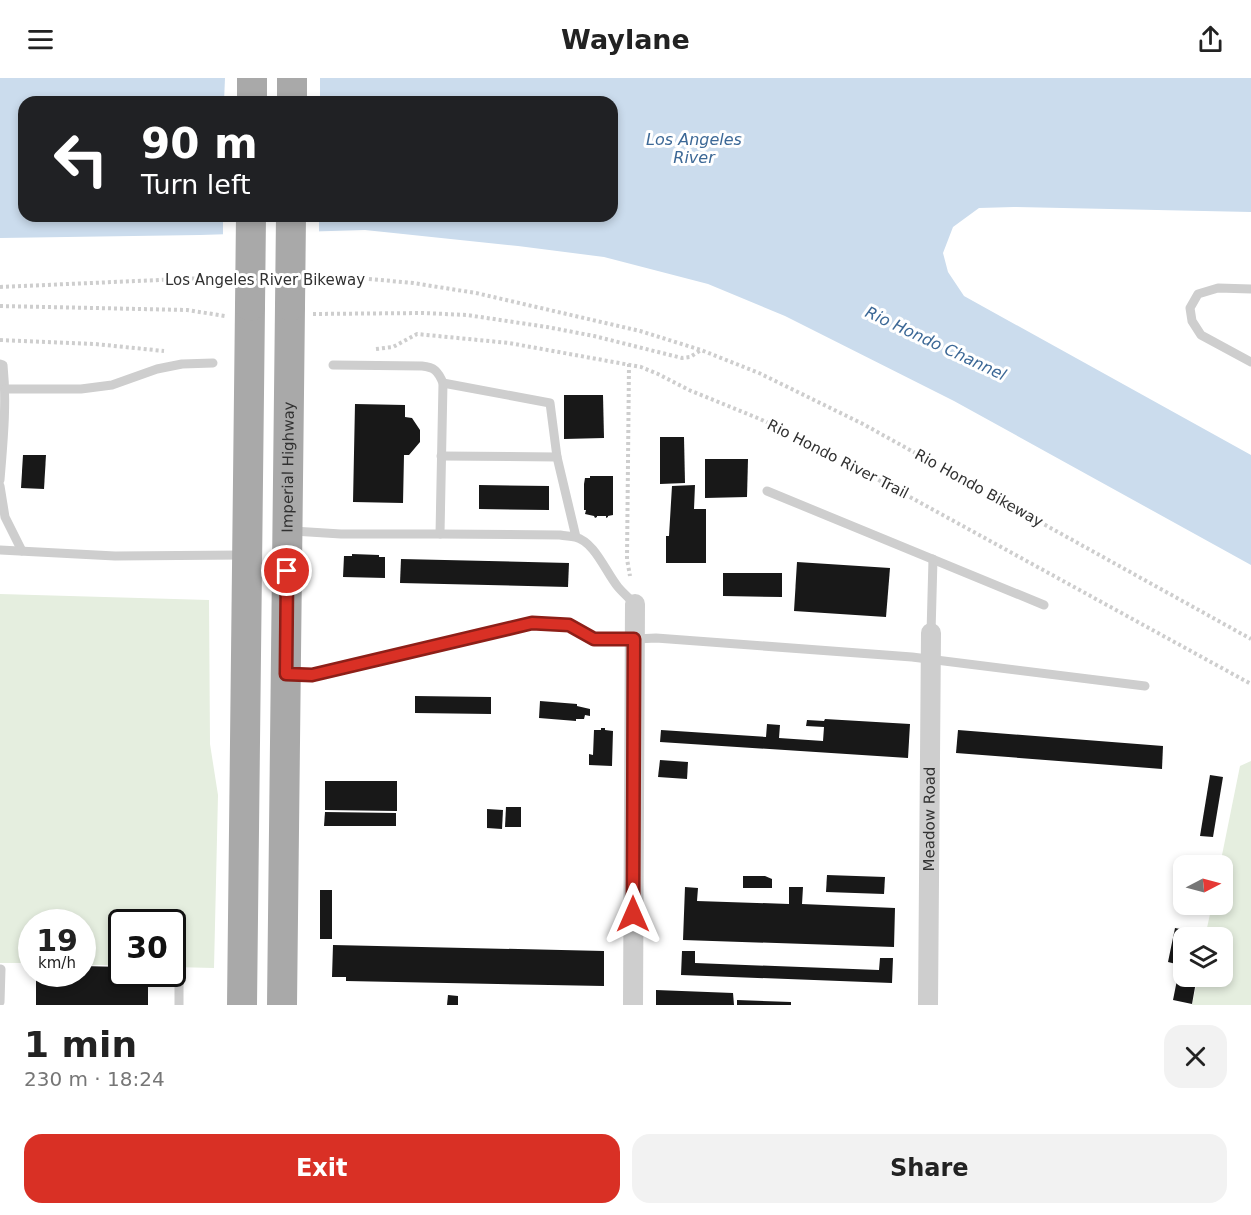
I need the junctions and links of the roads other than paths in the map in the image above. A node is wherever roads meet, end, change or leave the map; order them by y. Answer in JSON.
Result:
{"nodes":[{"id":1,"x":252,"y":78,"type":"edge"},
{"id":2,"x":292,"y":78,"type":"edge"},
{"id":3,"x":252,"y":96,"type":"edge"},
{"id":4,"x":292,"y":96,"type":"edge"},
{"id":5,"x":251,"y":222,"type":"edge"},
{"id":6,"x":291,"y":222,"type":"edge"},
{"id":7,"x":1251,"y":289,"type":"edge"},
{"id":8,"x":213,"y":363,"type":"dead end"},
{"id":9,"x":1251,"y":363,"type":"edge"},
{"id":10,"x":0,"y":364,"type":"edge"},
{"id":11,"x":333,"y":365,"type":"dead end"},
{"id":12,"x":443,"y":382,"type":"junction"},
{"id":13,"x":6,"y":389,"type":"junction"},
{"id":14,"x":441,"y":456,"type":"junction"},
{"id":15,"x":557,"y":457,"type":"junction"},
{"id":16,"x":0,"y":480,"type":"edge"},
{"id":17,"x":0,"y":486,"type":"edge"},
{"id":18,"x":767,"y":491,"type":"dead end"},
{"id":19,"x":287,"y":530,"type":"junction"},
{"id":20,"x":440,"y":534,"type":"junction"},
{"id":21,"x":576,"y":537,"type":"junction"},
{"id":22,"x":0,"y":550,"type":"edge"},
{"id":23,"x":22,"y":551,"type":"junction"},
{"id":24,"x":247,"y":555,"type":"junction"},
{"id":25,"x":933,"y":559,"type":"junction"},
{"id":26,"x":635,"y":604,"type":"joint"},
{"id":27,"x":1044,"y":605,"type":"dead end"},
{"id":28,"x":931,"y":633,"type":"joint"},
{"id":29,"x":634,"y":639,"type":"junction"},
{"id":30,"x":931,"y":659,"type":"junction"},
{"id":31,"x":286,"y":674,"type":"junction"},
{"id":32,"x":1145,"y":686,"type":"dead end"},
{"id":33,"x":243,"y":941,"type":"junction"},
{"id":34,"x":283,"y":941,"type":"junction"},
{"id":35,"x":1,"y":969,"type":"edge"},
{"id":36,"x":179,"y":987,"type":"edge"},
{"id":37,"x":0,"y":1002,"type":"edge"},
{"id":38,"x":179,"y":1005,"type":"edge"},
{"id":39,"x":242,"y":1005,"type":"edge"},
{"id":40,"x":282,"y":1005,"type":"edge"},
{"id":41,"x":633,"y":1005,"type":"edge"},
{"id":42,"x":928,"y":1005,"type":"edge"}],
"edges":[{"from":1,"to":3,"type":"main road"},
{"from":2,"to":4,"type":"main road"},
{"from":5,"to":24,"type":"main road","bridge":true},
{"from":6,"to":19,"type":"main road","name":"Imperial Highway","bridge":true},
{"from":7,"to":9,"type":"lane"},
{"from":8,"to":13,"type":"lane"},
{"from":10,"to":13,"type":"lane"},
{"from":11,"to":12,"type":"lane"},
{"from":12,"to":14,"type":"lane"},
{"from":12,"to":15,"type":"lane"},
{"from":13,"to":16,"type":"lane"},
{"from":14,"to":15,"type":"lane"},
{"from":14,"to":20,"type":"lane"},
{"from":15,"to":21,"type":"lane"},
{"from":17,"to":23,"type":"lane"},
{"from":18,"to":25,"type":"lane"},
{"from":19,"to":20,"type":"lane"},
{"from":19,"to":31,"type":"main road","name":"Imperial Highway"},
{"from":20,"to":21,"type":"lane"},
{"from":21,"to":26,"type":"lane"},
{"from":22,"to":23,"type":"lane"},
{"from":23,"to":24,"type":"lane"},
{"from":24,"to":33,"type":"main road"},
{"from":25,"to":27,"type":"lane"},
{"from":25,"to":28,"type":"lane"},
{"from":26,"to":29,"type":"street"},
{"from":28,"to":30,"type":"street","name":"Meadow Road"},
{"from":29,"to":30,"type":"lane"},
{"from":29,"to":31,"type":"lane"},
{"from":29,"to":41,"type":"street"},
{"from":30,"to":32,"type":"lane"},
{"from":30,"to":42,"type":"street","name":"Meadow Road"},
{"from":31,"to":34,"type":"main road","name":"Imperial Highway"},
{"from":33,"to":34,"type":"main road"},
{"from":33,"to":39,"type":"main road"},
{"from":34,"to":40,"type":"main road","name":"Imperial Highway"},
{"from":35,"to":37,"type":"lane"},
{"from":36,"to":38,"type":"lane"}]}
